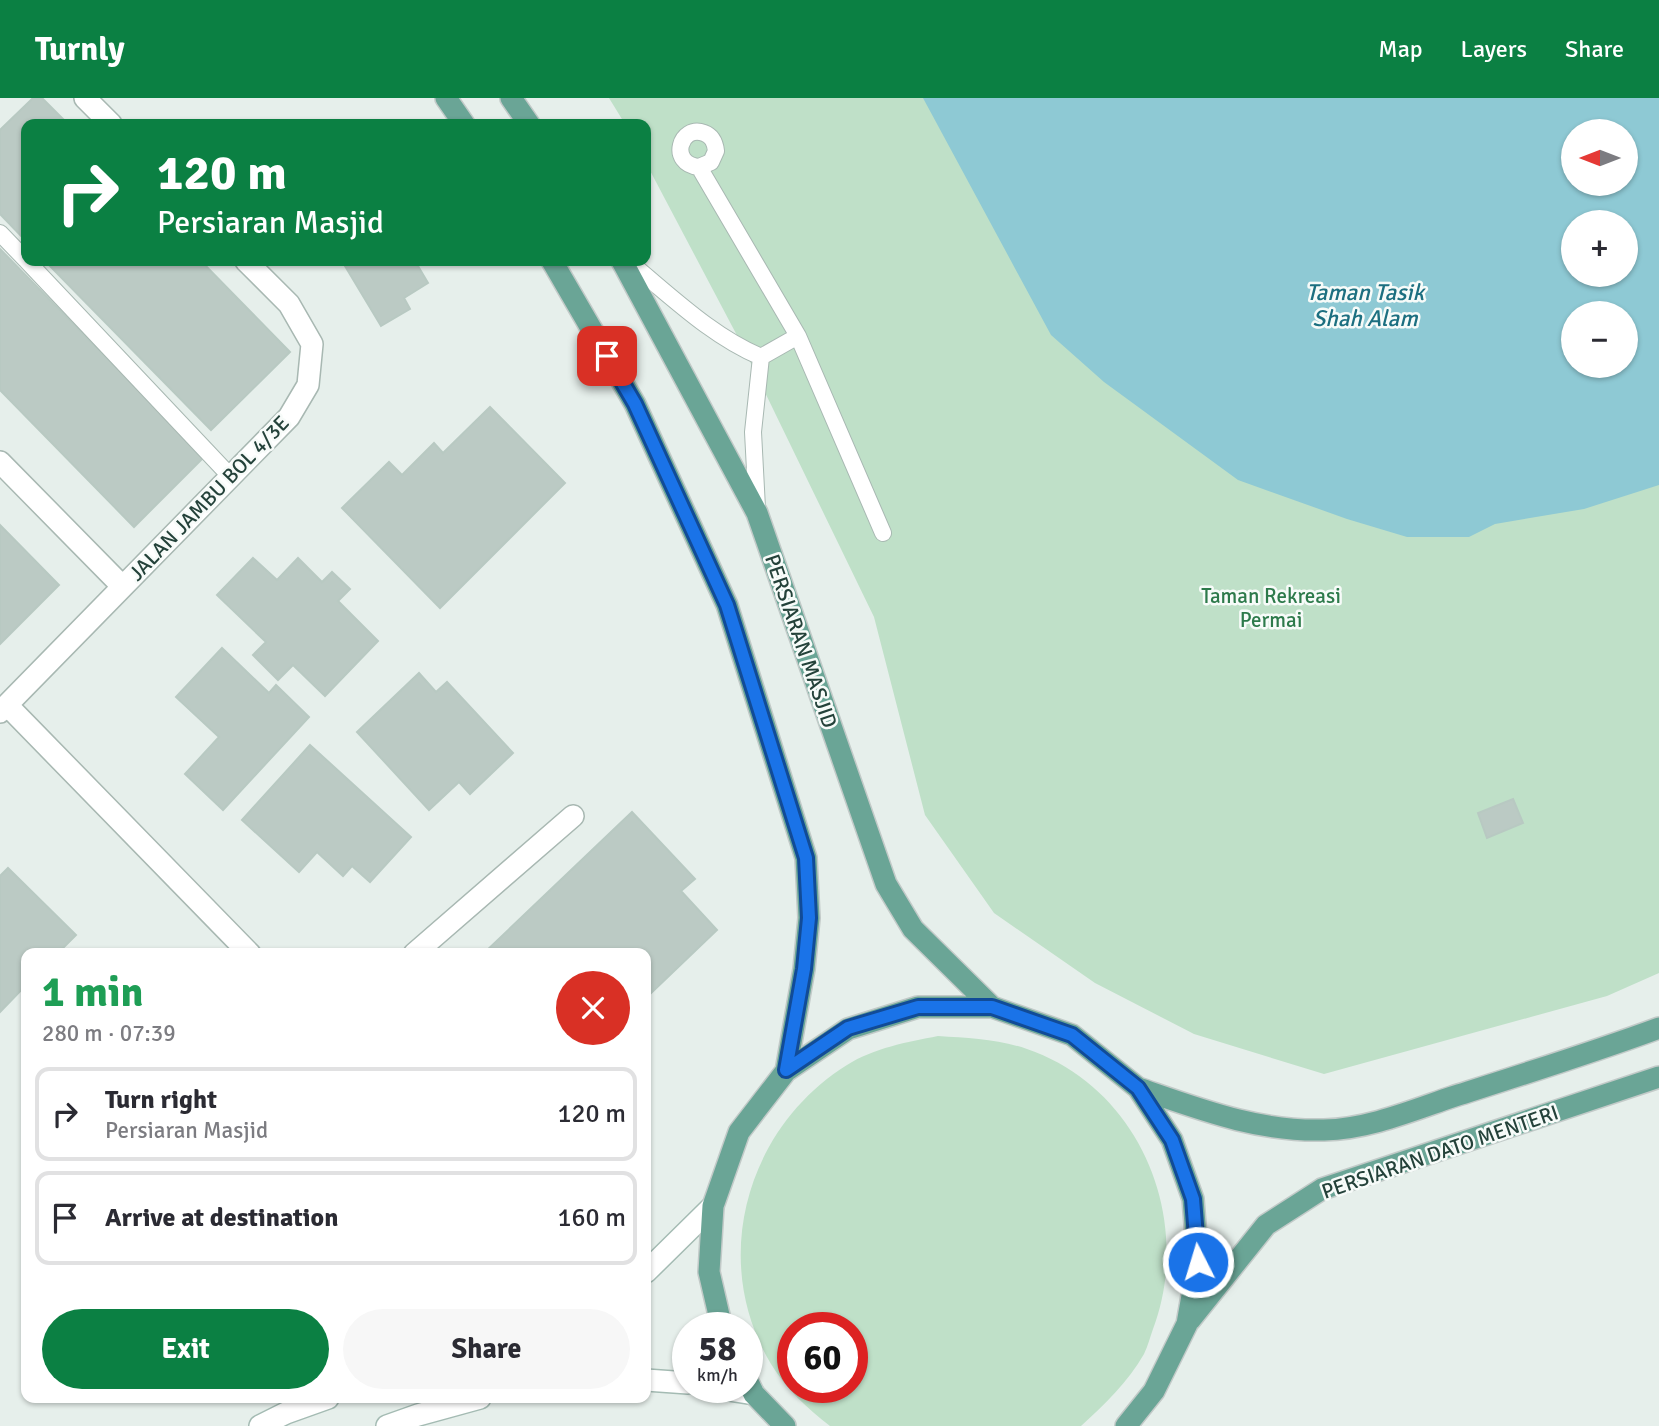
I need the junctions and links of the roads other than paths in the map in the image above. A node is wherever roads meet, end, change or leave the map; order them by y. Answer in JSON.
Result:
{"nodes":[{"id":1,"x":85,"y":98,"type":"edge"},
{"id":2,"x":446,"y":98,"type":"edge"},
{"id":3,"x":511,"y":98,"type":"edge"},
{"id":4,"x":106,"y":119,"type":"edge"},
{"id":5,"x":461,"y":119,"type":"edge"},
{"id":6,"x":526,"y":119,"type":"edge"},
{"id":7,"x":699,"y":167,"type":"dead end"},
{"id":8,"x":0,"y":233,"type":"edge"},
{"id":9,"x":21,"y":256,"type":"edge"},
{"id":10,"x":31,"y":266,"type":"edge"},
{"id":11,"x":251,"y":266,"type":"edge"},
{"id":12,"x":555,"y":266,"type":"edge"},
{"id":13,"x":625,"y":266,"type":"edge"},
{"id":14,"x":634,"y":266,"type":"edge"},
{"id":15,"x":798,"y":336,"type":"junction"},
{"id":16,"x":761,"y":357,"type":"junction"},
{"id":17,"x":0,"y":462,"type":"edge"},
{"id":18,"x":231,"y":477,"type":"junction"},
{"id":19,"x":757,"y":513,"type":"junction"},
{"id":20,"x":883,"y":533,"type":"dead end"},
{"id":21,"x":122,"y":586,"type":"junction"},
{"id":22,"x":2,"y":705,"type":"edge"},
{"id":23,"x":573,"y":816,"type":"dead end"},
{"id":24,"x":244,"y":948,"type":"edge"},
{"id":25,"x":421,"y":948,"type":"edge"},
{"id":26,"x":992,"y":1007,"type":"junction"},
{"id":27,"x":1659,"y":1028,"type":"edge"},
{"id":28,"x":786,"y":1070,"type":"junction"},
{"id":29,"x":1659,"y":1077,"type":"edge"},
{"id":30,"x":1138,"y":1088,"type":"junction"},
{"id":31,"x":713,"y":1206,"type":"junction"},
{"id":32,"x":651,"y":1267,"type":"edge"},
{"id":33,"x":718,"y":1312,"type":"edge"},
{"id":34,"x":1187,"y":1324,"type":"junction"},
{"id":35,"x":651,"y":1380,"type":"edge"},
{"id":36,"x":672,"y":1382,"type":"edge"},
{"id":37,"x":763,"y":1401,"type":"edge"},
{"id":38,"x":314,"y":1403,"type":"edge"},
{"id":39,"x":465,"y":1403,"type":"edge"},
{"id":40,"x":415,"y":1420,"type":"edge"},
{"id":41,"x":260,"y":1426,"type":"edge"},
{"id":42,"x":387,"y":1426,"type":"edge"},
{"id":43,"x":785,"y":1426,"type":"edge"},
{"id":44,"x":1126,"y":1426,"type":"edge"}],
"edges":[{"from":1,"to":4,"type":"street"},
{"from":2,"to":5,"type":"main road"},
{"from":3,"to":6,"type":"main road"},
{"from":7,"to":15,"type":"lane"},
{"from":8,"to":9,"type":"lane"},
{"from":10,"to":18,"type":"lane"},
{"from":11,"to":18,"type":"street","name":"JALAN JAMBU BOL 4/3E"},
{"from":12,"to":28,"type":"main road"},
{"from":13,"to":19,"type":"main road","name":"PERSIARAN MASJID"},
{"from":14,"to":16,"type":"lane"},
{"from":15,"to":16,"type":"lane"},
{"from":15,"to":20,"type":"lane"},
{"from":16,"to":19,"type":"lane"},
{"from":17,"to":21,"type":"street"},
{"from":18,"to":21,"type":"street","name":"JALAN JAMBU BOL 4/3E"},
{"from":19,"to":26,"type":"main road","name":"PERSIARAN MASJID"},
{"from":21,"to":22,"type":"street","name":"JALAN JAMBU BOL 4/3E"},
{"from":22,"to":24,"type":"street"},
{"from":23,"to":25,"type":"street"},
{"from":26,"to":28,"type":"main road"},
{"from":26,"to":30,"type":"main road"},
{"from":27,"to":30,"type":"main road"},
{"from":28,"to":31,"type":"main road"},
{"from":29,"to":34,"type":"main road","name":"PERSIARAN DATO MENTERI"},
{"from":30,"to":34,"type":"main road"},
{"from":31,"to":32,"type":"street"},
{"from":31,"to":33,"type":"main road"},
{"from":34,"to":44,"type":"main road"},
{"from":35,"to":36,"type":"street"},
{"from":37,"to":43,"type":"main road"},
{"from":38,"to":41,"type":"street"},
{"from":39,"to":40,"type":"street"},
{"from":40,"to":42,"type":"street"}]}
